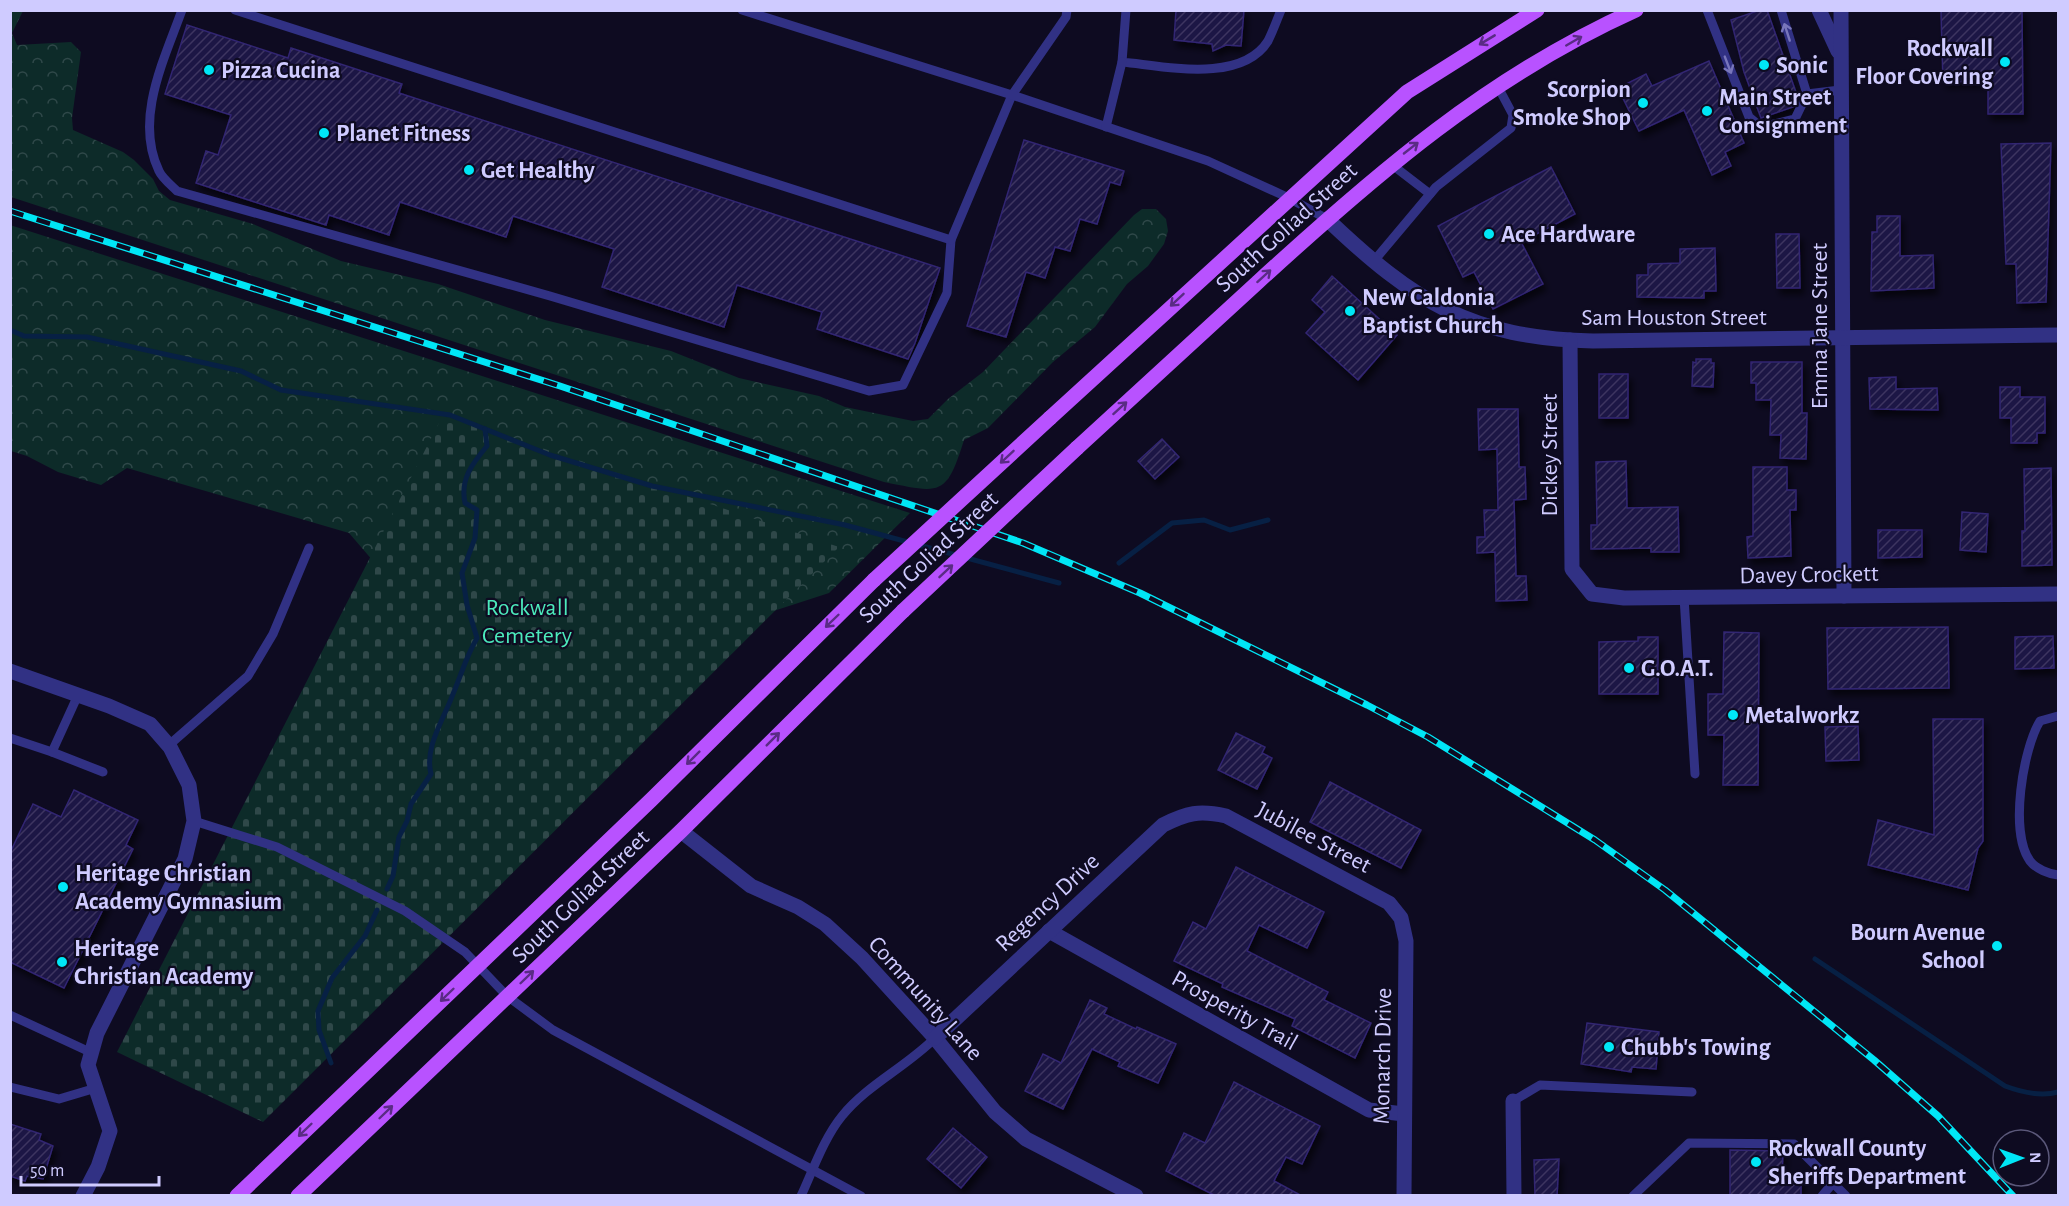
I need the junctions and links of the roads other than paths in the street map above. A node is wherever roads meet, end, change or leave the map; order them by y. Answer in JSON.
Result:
{"nodes":[{"id":1,"x":182,"y":10,"type":"edge"},
{"id":2,"x":236,"y":10,"type":"edge"},
{"id":3,"x":742,"y":10,"type":"edge"},
{"id":4,"x":1067,"y":10,"type":"edge"},
{"id":5,"x":1126,"y":10,"type":"edge"},
{"id":6,"x":1281,"y":10,"type":"edge"},
{"id":7,"x":1537,"y":10,"type":"edge"},
{"id":8,"x":1636,"y":10,"type":"edge"},
{"id":9,"x":1707,"y":10,"type":"edge"},
{"id":10,"x":1780,"y":10,"type":"edge"},
{"id":11,"x":1819,"y":10,"type":"edge"},
{"id":12,"x":1841,"y":10,"type":"edge"},
{"id":13,"x":1840,"y":55,"type":"junction"},
{"id":14,"x":1122,"y":62,"type":"junction"},
{"id":15,"x":1497,"y":85,"type":"junction"},
{"id":16,"x":1840,"y":90,"type":"junction"},
{"id":17,"x":1807,"y":94,"type":"junction"},
{"id":18,"x":1012,"y":95,"type":"junction"},
{"id":19,"x":1106,"y":127,"type":"junction"},
{"id":20,"x":1391,"y":164,"type":"junction"},
{"id":21,"x":1430,"y":195,"type":"junction"},
{"id":22,"x":1289,"y":198,"type":"junction"},
{"id":23,"x":1327,"y":219,"type":"junction"},
{"id":24,"x":951,"y":240,"type":"junction"},
{"id":25,"x":1373,"y":262,"type":"junction"},
{"id":26,"x":2058,"y":334,"type":"edge"},
{"id":27,"x":1841,"y":338,"type":"junction"},
{"id":28,"x":1570,"y":340,"type":"junction"},
{"id":29,"x":309,"y":548,"type":"dead end"},
{"id":30,"x":1572,"y":569,"type":"joint"},
{"id":31,"x":2058,"y":594,"type":"edge"},
{"id":32,"x":1844,"y":596,"type":"junction"},
{"id":33,"x":1684,"y":597,"type":"junction"},
{"id":34,"x":10,"y":671,"type":"edge"},
{"id":35,"x":78,"y":695,"type":"junction"},
{"id":36,"x":2058,"y":716,"type":"edge"},
{"id":37,"x":10,"y":738,"type":"edge"},
{"id":38,"x":169,"y":745,"type":"junction"},
{"id":39,"x":52,"y":752,"type":"junction"},
{"id":40,"x":103,"y":772,"type":"dead end"},
{"id":41,"x":1695,"y":774,"type":"dead end"},
{"id":42,"x":1197,"y":813,"type":"joint"},
{"id":43,"x":194,"y":821,"type":"junction"},
{"id":44,"x":681,"y":831,"type":"junction"},
{"id":45,"x":2058,"y":875,"type":"edge"},
{"id":46,"x":1401,"y":918,"type":"joint"},
{"id":47,"x":1049,"y":931,"type":"junction"},
{"id":48,"x":478,"y":965,"type":"junction"},
{"id":49,"x":507,"y":996,"type":"junction"},
{"id":50,"x":10,"y":1015,"type":"edge"},
{"id":51,"x":935,"y":1038,"type":"junction"},
{"id":52,"x":92,"y":1053,"type":"junction"},
{"id":53,"x":10,"y":1087,"type":"edge"},
{"id":54,"x":96,"y":1088,"type":"junction"},
{"id":55,"x":1692,"y":1092,"type":"dead end"},
{"id":56,"x":1513,"y":1101,"type":"joint"},
{"id":57,"x":1404,"y":1114,"type":"junction"},
{"id":58,"x":813,"y":1171,"type":"junction"},
{"id":59,"x":1833,"y":1183,"type":"junction"},
{"id":60,"x":860,"y":1195,"type":"edge"},
{"id":61,"x":83,"y":1196,"type":"edge"},
{"id":62,"x":237,"y":1196,"type":"edge"},
{"id":63,"x":298,"y":1196,"type":"edge"},
{"id":64,"x":801,"y":1196,"type":"edge"},
{"id":65,"x":1136,"y":1196,"type":"edge"},
{"id":66,"x":1404,"y":1196,"type":"edge"},
{"id":67,"x":1515,"y":1196,"type":"edge"},
{"id":68,"x":1633,"y":1196,"type":"edge"},
{"id":69,"x":1822,"y":1196,"type":"edge"},
{"id":70,"x":1846,"y":1196,"type":"edge"}],
"edges":[{"from":1,"to":24,"type":"lane"},
{"from":2,"to":24,"type":"lane"},
{"from":3,"to":18,"type":"lane"},
{"from":4,"to":18,"type":"lane"},
{"from":5,"to":14,"type":"lane"},
{"from":6,"to":14,"type":"lane"},
{"from":7,"to":22,"type":"main road","name":"South Goliad Street","one_way":true},
{"from":15,"to":8,"type":"main road","name":"South Goliad Street","one_way":true},
{"from":9,"to":17,"type":"lane","one_way":true},
{"from":17,"to":10,"type":"lane","one_way":true},
{"from":11,"to":13,"type":"street","name":"Emma Jane Street"},
{"from":12,"to":13,"type":"street","name":"Emma Jane Street"},
{"from":13,"to":16,"type":"street","name":"Emma Jane Street"},
{"from":14,"to":19,"type":"lane"},
{"from":20,"to":15,"type":"main road","name":"South Goliad Street","one_way":true},
{"from":15,"to":21,"type":"lane"},
{"from":16,"to":17,"type":"lane"},
{"from":16,"to":27,"type":"street","name":"Emma Jane Street"},
{"from":18,"to":19,"type":"lane"},
{"from":18,"to":24,"type":"lane"},
{"from":19,"to":22,"type":"lane"},
{"from":20,"to":21,"type":"lane"},
{"from":20,"to":23,"type":"main road","name":"South Goliad Street"},
{"from":21,"to":25,"type":"lane"},
{"from":22,"to":23,"type":"lane"},
{"from":22,"to":48,"type":"main road","name":"South Goliad Street","one_way":true,"bridge":true},
{"from":23,"to":25,"type":"street","name":"Sam Houston Street"},
{"from":44,"to":23,"type":"main road","name":"South Goliad Street","one_way":true,"bridge":true},
{"from":25,"to":28,"type":"street","name":"Sam Houston Street"},
{"from":26,"to":27,"type":"street","name":"Sam Houston Street"},
{"from":27,"to":28,"type":"street","name":"Sam Houston Street"},
{"from":27,"to":32,"type":"street","name":"Emma Jane Street"},
{"from":28,"to":30,"type":"street","name":"Dickey Street"},
{"from":29,"to":38,"type":"lane"},
{"from":30,"to":33,"type":"street","name":"Davey Crockett"},
{"from":31,"to":32,"type":"street","name":"Davey Crockett"},
{"from":32,"to":33,"type":"street","name":"Davey Crockett"},
{"from":33,"to":41,"type":"lane"},
{"from":34,"to":35,"type":"street"},
{"from":35,"to":38,"type":"street"},
{"from":35,"to":39,"type":"lane"},
{"from":36,"to":45,"type":"lane"},
{"from":37,"to":39,"type":"lane"},
{"from":38,"to":43,"type":"street"},
{"from":39,"to":40,"type":"lane"},
{"from":42,"to":46,"type":"street","name":"Jubilee Street"},
{"from":42,"to":47,"type":"street","name":"Regency Drive"},
{"from":43,"to":48,"type":"lane"},
{"from":43,"to":52,"type":"street"},
{"from":49,"to":44,"type":"main road","name":"South Goliad Street","one_way":true},
{"from":44,"to":51,"type":"street","name":"Community Lane"},
{"from":46,"to":57,"type":"street","name":"Monarch Drive"},
{"from":47,"to":51,"type":"street","name":"Regency Drive"},
{"from":47,"to":57,"type":"street","name":"Prosperity Trail"},
{"from":48,"to":49,"type":"lane"},
{"from":48,"to":62,"type":"main road","name":"South Goliad Street","one_way":true},
{"from":49,"to":58,"type":"lane"},
{"from":63,"to":49,"type":"main road","name":"South Goliad Street","one_way":true},
{"from":50,"to":52,"type":"lane"},
{"from":51,"to":58,"type":"lane"},
{"from":51,"to":65,"type":"street","name":"Community Lane"},
{"from":52,"to":54,"type":"street"},
{"from":53,"to":54,"type":"lane"},
{"from":54,"to":61,"type":"street"},
{"from":55,"to":56,"type":"lane"},
{"from":56,"to":67,"type":"street"},
{"from":57,"to":66,"type":"street","name":"Monarch Drive"},
{"from":58,"to":60,"type":"lane"},
{"from":58,"to":64,"type":"lane"},
{"from":59,"to":68,"type":"lane"},
{"from":59,"to":69,"type":"lane"},
{"from":59,"to":70,"type":"lane"}]}
